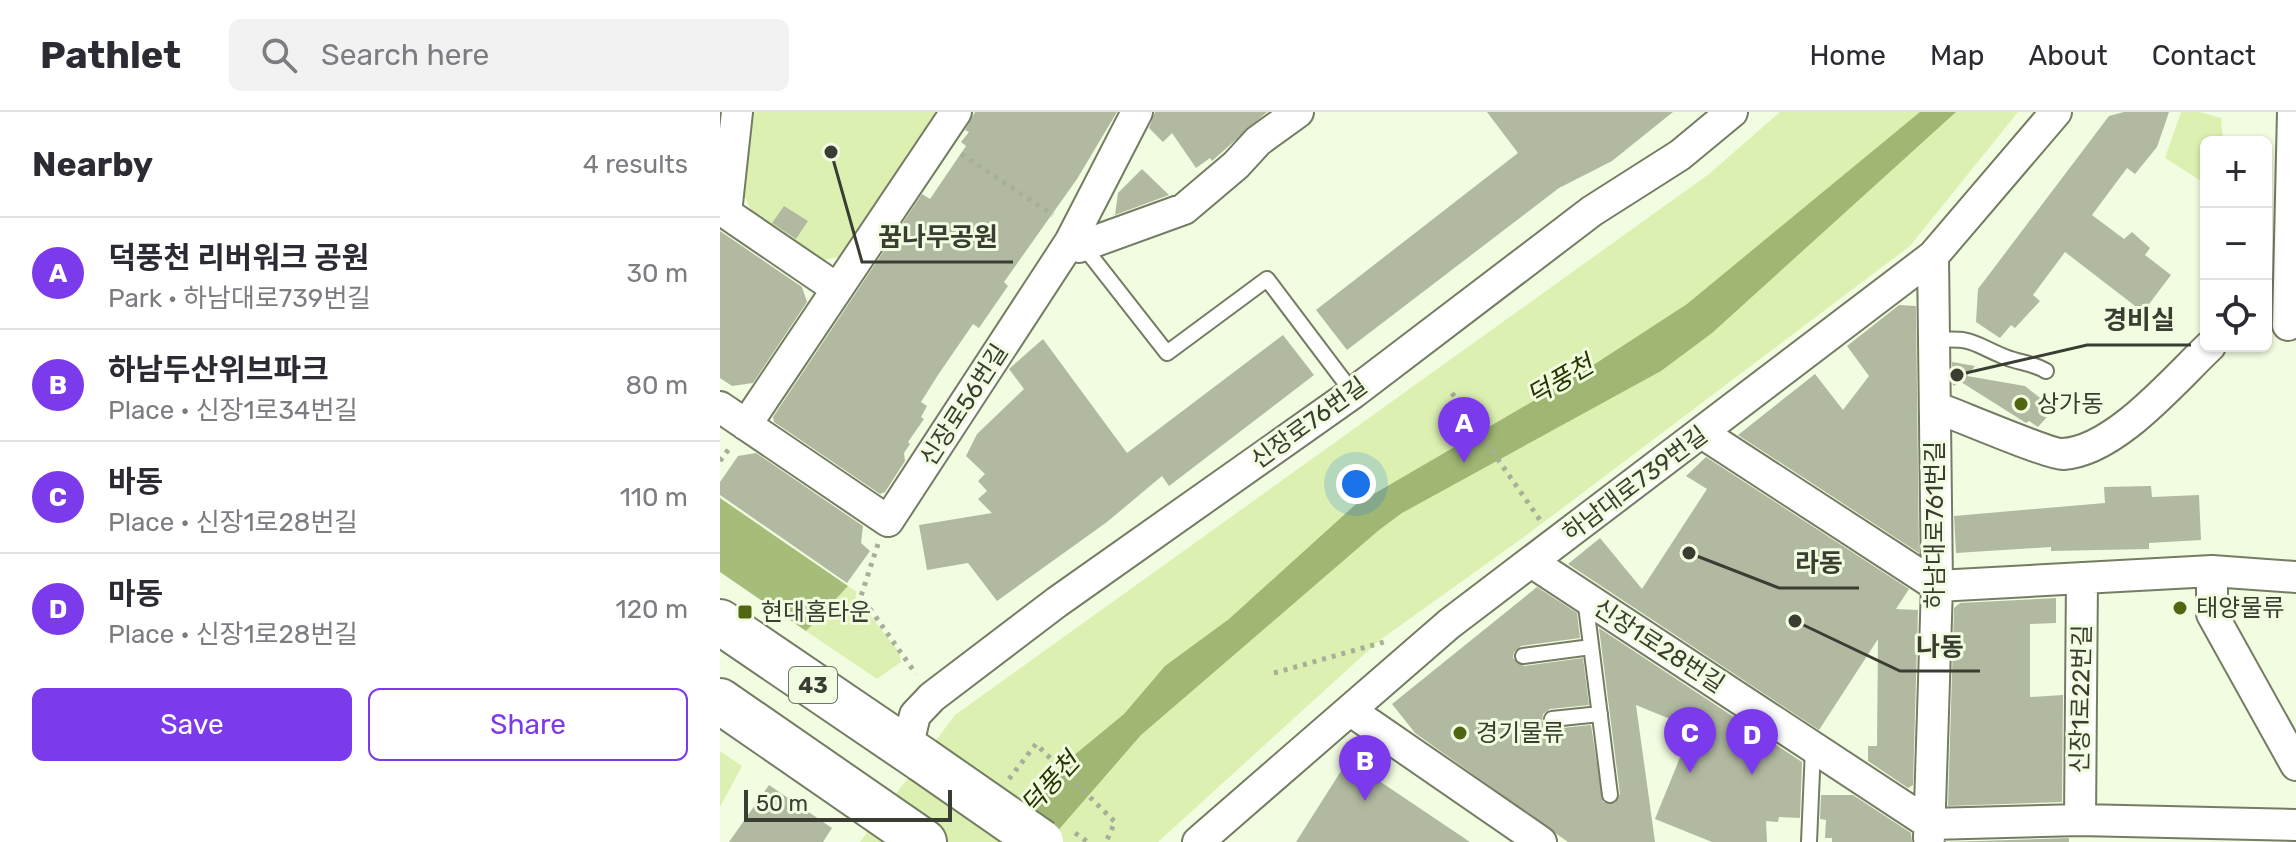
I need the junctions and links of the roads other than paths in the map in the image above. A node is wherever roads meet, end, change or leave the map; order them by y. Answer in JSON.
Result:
{"nodes":[{"id":1,"x":737,"y":112,"type":"edge"},
{"id":2,"x":956,"y":112,"type":"edge"},
{"id":3,"x":1137,"y":112,"type":"edge"},
{"id":4,"x":1298,"y":112,"type":"edge"},
{"id":5,"x":1732,"y":112,"type":"edge"},
{"id":6,"x":2056,"y":112,"type":"edge"},
{"id":7,"x":2293,"y":112,"type":"edge"},
{"id":8,"x":1075,"y":244,"type":"junction"},
{"id":9,"x":1933,"y":256,"type":"junction"},
{"id":10,"x":836,"y":288,"type":"junction"},
{"id":11,"x":2283,"y":326,"type":"edge"},
{"id":12,"x":1934,"y":340,"type":"junction"},
{"id":13,"x":2204,"y":352,"type":"edge"},
{"id":14,"x":2046,"y":371,"type":"dead end"},
{"id":15,"x":1353,"y":393,"type":"junction"},
{"id":16,"x":720,"y":407,"type":"edge"},
{"id":17,"x":1935,"y":407,"type":"junction"},
{"id":18,"x":746,"y":425,"type":"junction"},
{"id":19,"x":1702,"y":433,"type":"junction"},
{"id":20,"x":1533,"y":563,"type":"junction"},
{"id":21,"x":2212,"y":571,"type":"junction"},
{"id":22,"x":2296,"y":577,"type":"edge"},
{"id":23,"x":2082,"y":578,"type":"junction"},
{"id":24,"x":1937,"y":586,"type":"junction"},
{"id":25,"x":1585,"y":597,"type":"junction"},
{"id":26,"x":720,"y":622,"type":"edge"},
{"id":27,"x":1591,"y":647,"type":"junction"},
{"id":28,"x":1523,"y":656,"type":"dead end"},
{"id":29,"x":720,"y":701,"type":"edge"},
{"id":30,"x":1351,"y":711,"type":"junction"},
{"id":31,"x":1600,"y":714,"type":"junction"},
{"id":32,"x":1552,"y":719,"type":"dead end"},
{"id":33,"x":1813,"y":748,"type":"junction"},
{"id":34,"x":915,"y":754,"type":"junction"},
{"id":35,"x":2296,"y":765,"type":"edge"},
{"id":36,"x":1610,"y":795,"type":"dead end"},
{"id":37,"x":2080,"y":820,"type":"junction"},
{"id":38,"x":2296,"y":825,"type":"edge"},
{"id":39,"x":1929,"y":833,"type":"edge"},
{"id":40,"x":924,"y":842,"type":"edge"},
{"id":41,"x":1041,"y":842,"type":"edge"},
{"id":42,"x":1198,"y":842,"type":"edge"},
{"id":43,"x":1541,"y":842,"type":"edge"},
{"id":44,"x":1809,"y":842,"type":"edge"}],
"edges":[{"from":1,"to":10,"type":"street"},
{"from":2,"to":10,"type":"street"},
{"from":3,"to":8,"type":"street","name":"신장로56번길"},
{"from":4,"to":8,"type":"street"},
{"from":5,"to":15,"type":"street","name":"신장로76번길"},
{"from":6,"to":9,"type":"street","name":"하남대로739번길"},
{"from":7,"to":11,"type":"street"},
{"from":8,"to":15,"type":"lane"},
{"from":8,"to":18,"type":"street","name":"신장로56번길"},
{"from":9,"to":12,"type":"street","name":"하남대로761번길"},
{"from":9,"to":19,"type":"street","name":"하남대로739번길"},
{"from":10,"to":18,"type":"street"},
{"from":12,"to":14,"type":"lane"},
{"from":12,"to":17,"type":"street","name":"하남대로761번길"},
{"from":13,"to":17,"type":"street"},
{"from":15,"to":34,"type":"street","name":"신장로76번길"},
{"from":16,"to":18,"type":"street"},
{"from":17,"to":24,"type":"street","name":"하남대로761번길"},
{"from":19,"to":20,"type":"street","name":"하남대로739번길"},
{"from":19,"to":24,"type":"street"},
{"from":20,"to":25,"type":"street","name":"신장1로28번길"},
{"from":20,"to":30,"type":"street","name":"하남대로739번길"},
{"from":21,"to":22,"type":"street"},
{"from":21,"to":23,"type":"street"},
{"from":21,"to":35,"type":"street"},
{"from":23,"to":24,"type":"street"},
{"from":23,"to":37,"type":"street","name":"신장1로22번길"},
{"from":24,"to":39,"type":"street","name":"하남대로761번길"},
{"from":25,"to":27,"type":"lane","name":"신장1로28번길"},
{"from":25,"to":33,"type":"street","name":"신장1로28번길"},
{"from":26,"to":34,"type":"main road","number":"43"},
{"from":27,"to":28,"type":"lane","name":"신장1로28번길"},
{"from":27,"to":31,"type":"lane","name":"신장1로28번길"},
{"from":29,"to":40,"type":"main road"},
{"from":30,"to":42,"type":"street","name":"하남대로739번길"},
{"from":30,"to":43,"type":"street"},
{"from":31,"to":32,"type":"lane"},
{"from":31,"to":36,"type":"lane","name":"신장1로28번길"},
{"from":33,"to":39,"type":"street","name":"신장1로28번길"},
{"from":33,"to":44,"type":"lane"},
{"from":34,"to":41,"type":"main road","number":"43","bridge":true},
{"from":37,"to":38,"type":"street"},
{"from":37,"to":39,"type":"street"}]}
